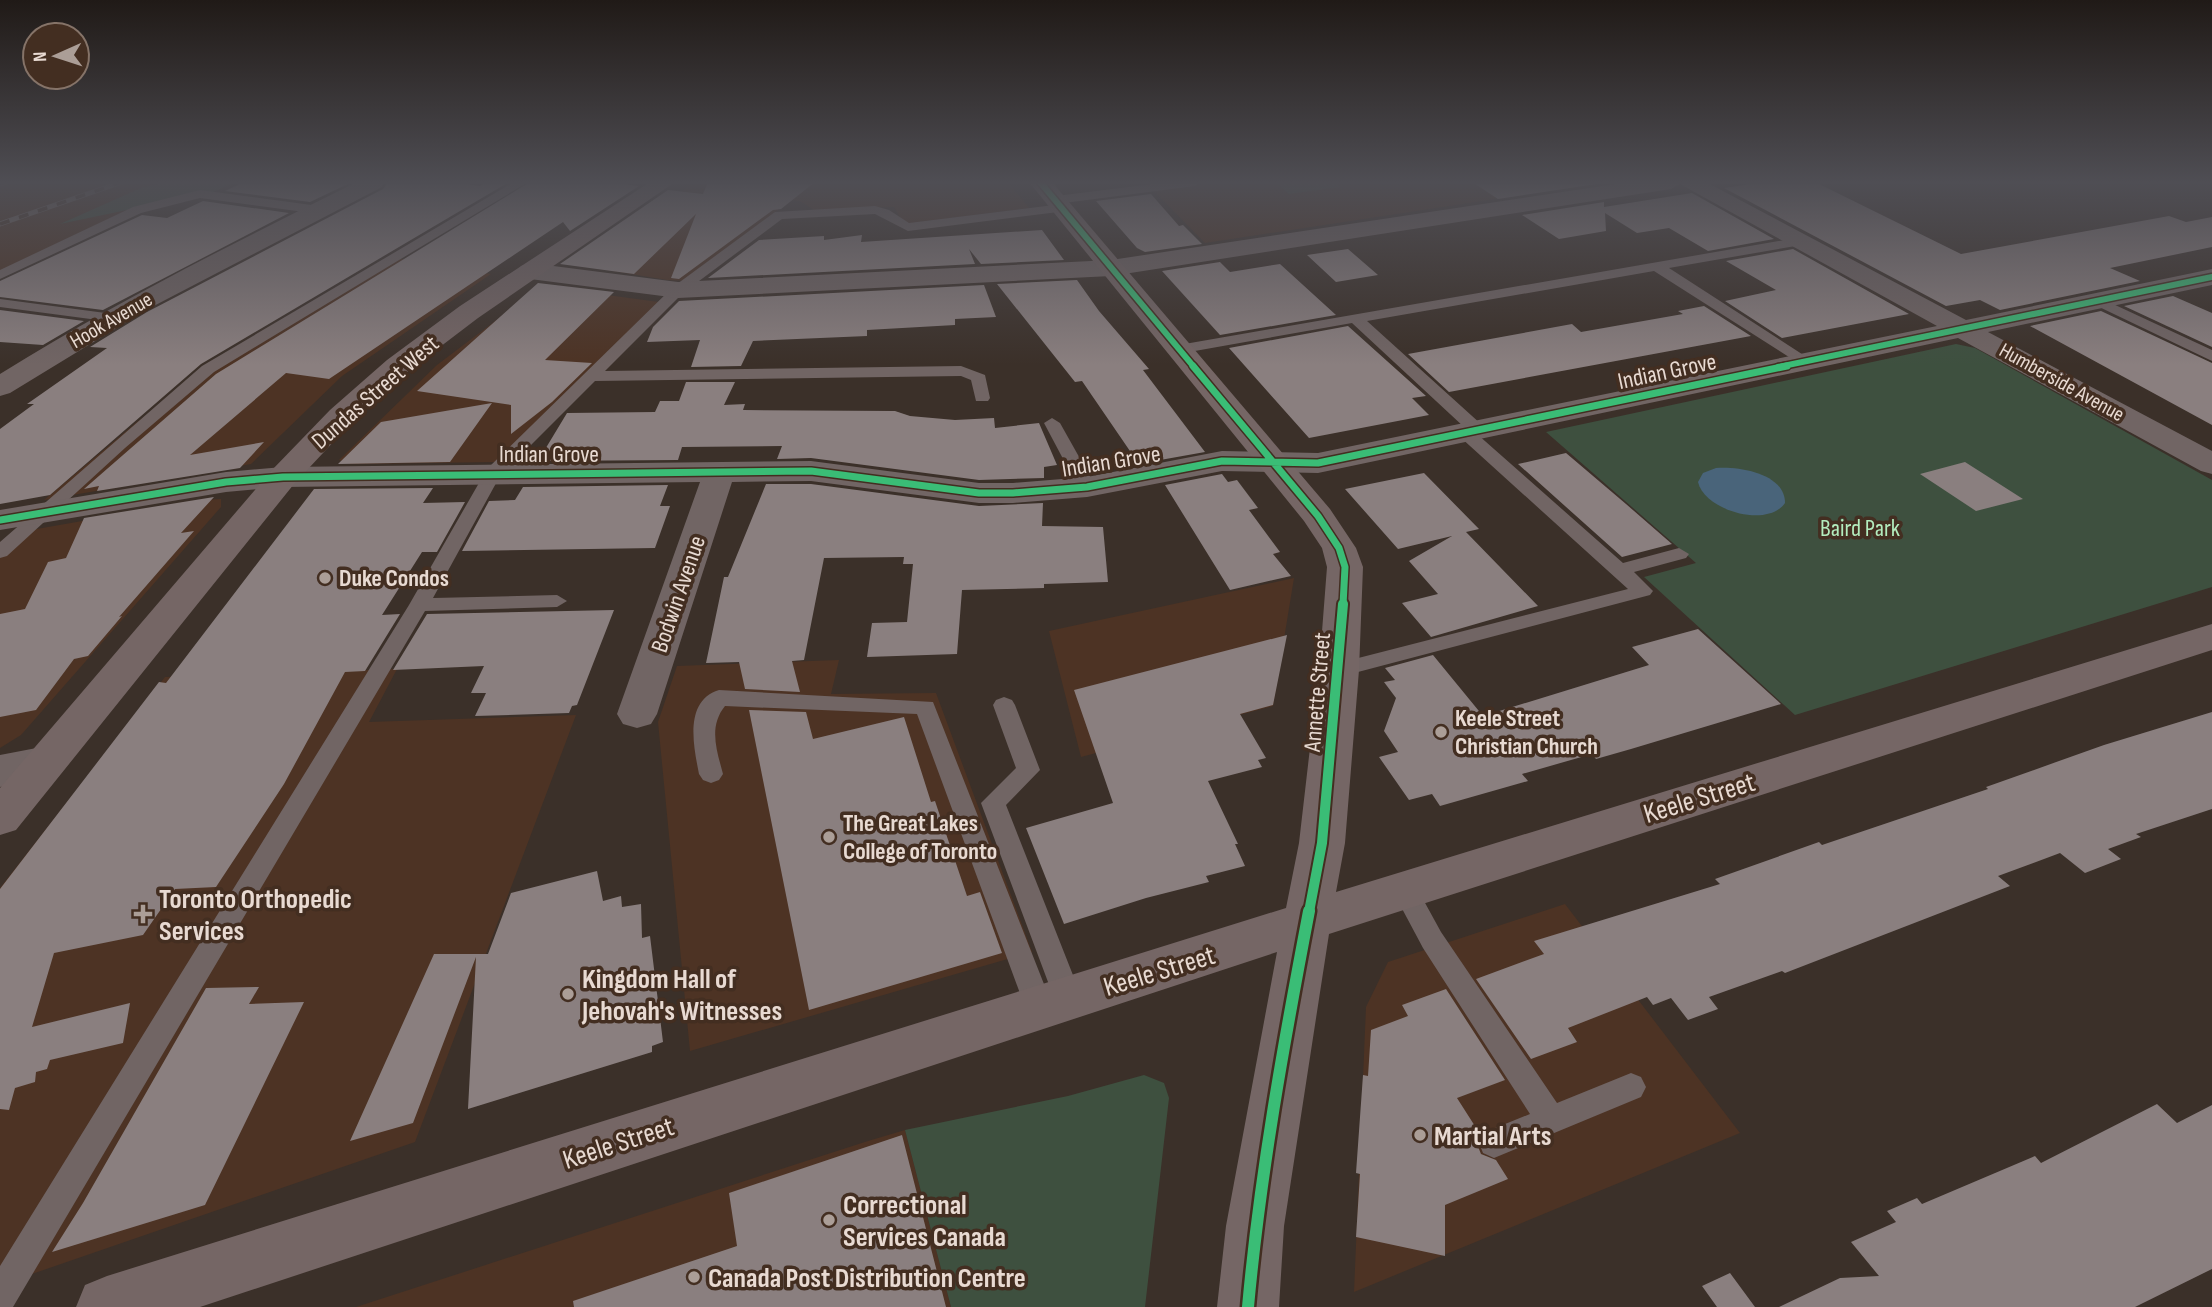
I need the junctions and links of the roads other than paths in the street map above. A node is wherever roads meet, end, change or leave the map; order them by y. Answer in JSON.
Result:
{"nodes":[{"id":1,"x":67,"y":243,"type":"edge"},
{"id":2,"x":257,"y":243,"type":"edge"},
{"id":3,"x":420,"y":243,"type":"edge"},
{"id":4,"x":572,"y":243,"type":"edge"},
{"id":5,"x":741,"y":243,"type":"edge"},
{"id":6,"x":1091,"y":243,"type":"edge"},
{"id":7,"x":1274,"y":243,"type":"edge"},
{"id":8,"x":1796,"y":243,"type":"edge"},
{"id":9,"x":1804,"y":243,"type":"edge"},
{"id":10,"x":1658,"y":267,"type":"junction"},
{"id":11,"x":1111,"y":268,"type":"junction"},
{"id":12,"x":530,"y":271,"type":"junction"},
{"id":13,"x":0,"y":275,"type":"edge"},
{"id":14,"x":2212,"y":277,"type":"edge"},
{"id":15,"x":678,"y":290,"type":"junction"},
{"id":16,"x":2098,"y":301,"type":"junction"},
{"id":17,"x":0,"y":303,"type":"edge"},
{"id":18,"x":113,"y":318,"type":"junction"},
{"id":19,"x":1356,"y":319,"type":"junction"},
{"id":20,"x":1963,"y":328,"type":"junction"},
{"id":21,"x":1178,"y":349,"type":"junction"},
{"id":22,"x":2212,"y":356,"type":"edge"},
{"id":23,"x":1803,"y":361,"type":"junction"},
{"id":24,"x":588,"y":376,"type":"junction"},
{"id":25,"x":0,"y":387,"type":"edge"},
{"id":26,"x":982,"y":398,"type":"dead end"},
{"id":27,"x":1052,"y":423,"type":"dead end"},
{"id":28,"x":1471,"y":431,"type":"junction"},
{"id":29,"x":1271,"y":462,"type":"junction"},
{"id":30,"x":2212,"y":464,"type":"edge"},
{"id":31,"x":493,"y":473,"type":"junction"},
{"id":32,"x":719,"y":473,"type":"junction"},
{"id":33,"x":283,"y":477,"type":"junction"},
{"id":34,"x":1087,"y":487,"type":"junction"},
{"id":35,"x":44,"y":512,"type":"junction"},
{"id":36,"x":0,"y":520,"type":"edge"},
{"id":37,"x":0,"y":552,"type":"edge"},
{"id":38,"x":1679,"y":554,"type":"dead end"},
{"id":39,"x":1620,"y":570,"type":"junction"},
{"id":40,"x":557,"y":601,"type":"dead end"},
{"id":41,"x":419,"y":605,"type":"junction"},
{"id":42,"x":2212,"y":637,"type":"edge"},
{"id":43,"x":1339,"y":670,"type":"junction"},
{"id":44,"x":1004,"y":705,"type":"dead end"},
{"id":45,"x":637,"y":714,"type":"dead end"},
{"id":46,"x":47,"y":761,"type":"junction"},
{"id":47,"x":0,"y":771,"type":"edge"},
{"id":48,"x":711,"y":774,"type":"dead end"},
{"id":49,"x":0,"y":818,"type":"edge"},
{"id":50,"x":1404,"y":888,"type":"junction"},
{"id":51,"x":1308,"y":921,"type":"junction"},
{"id":52,"x":1054,"y":1003,"type":"junction"},
{"id":53,"x":1630,"y":1087,"type":"dead end"},
{"id":54,"x":1551,"y":1120,"type":"junction"},
{"id":55,"x":1494,"y":1143,"type":"dead end"},
{"id":56,"x":0,"y":1297,"type":"edge"},
{"id":57,"x":107,"y":1307,"type":"edge"},
{"id":58,"x":1248,"y":1307,"type":"edge"}],
"edges":[{"from":1,"to":13,"type":"lane"},
{"from":2,"to":18,"type":"street","name":"Hook Avenue"},
{"from":3,"to":35,"type":"lane"},
{"from":4,"to":12,"type":"main road","name":"Dundas Street West"},
{"from":5,"to":15,"type":"lane"},
{"from":6,"to":11,"type":"main road","name":"Annette Street"},
{"from":7,"to":11,"type":"street"},
{"from":8,"to":10,"type":"lane"},
{"from":9,"to":20,"type":"street","name":"Humberside Avenue"},
{"from":10,"to":19,"type":"lane"},
{"from":10,"to":23,"type":"lane"},
{"from":11,"to":15,"type":"street"},
{"from":11,"to":21,"type":"main road","name":"Annette Street"},
{"from":12,"to":15,"type":"street"},
{"from":12,"to":33,"type":"main road","name":"Dundas Street West"},
{"from":14,"to":16,"type":"street","name":"Indian Grove"},
{"from":15,"to":24,"type":"lane"},
{"from":16,"to":20,"type":"street","name":"Indian Grove"},
{"from":16,"to":22,"type":"lane"},
{"from":17,"to":18,"type":"lane"},
{"from":18,"to":25,"type":"street","name":"Hook Avenue"},
{"from":19,"to":21,"type":"lane"},
{"from":19,"to":28,"type":"lane"},
{"from":20,"to":23,"type":"street","name":"Indian Grove"},
{"from":20,"to":30,"type":"street","name":"Humberside Avenue"},
{"from":21,"to":29,"type":"main road","name":"Annette Street"},
{"from":23,"to":28,"type":"street","name":"Indian Grove"},
{"from":24,"to":26,"type":"lane"},
{"from":24,"to":31,"type":"lane"},
{"from":27,"to":34,"type":"lane"},
{"from":28,"to":29,"type":"street","name":"Indian Grove"},
{"from":28,"to":39,"type":"lane"},
{"from":29,"to":34,"type":"street","name":"Indian Grove"},
{"from":29,"to":43,"type":"main road","name":"Annette Street"},
{"from":31,"to":32,"type":"street","name":"Indian Grove"},
{"from":31,"to":33,"type":"street","name":"Indian Grove"},
{"from":31,"to":41,"type":"lane"},
{"from":32,"to":34,"type":"street","name":"Indian Grove"},
{"from":32,"to":45,"type":"street","name":"Bodwin Avenue"},
{"from":33,"to":35,"type":"street","name":"Indian Grove"},
{"from":33,"to":46,"type":"main road","name":"Dundas Street West"},
{"from":35,"to":36,"type":"street","name":"Indian Grove"},
{"from":35,"to":37,"type":"lane"},
{"from":38,"to":39,"type":"lane"},
{"from":39,"to":43,"type":"lane"},
{"from":40,"to":41,"type":"lane"},
{"from":41,"to":56,"type":"lane"},
{"from":42,"to":50,"type":"main road","name":"Keele Street"},
{"from":43,"to":51,"type":"main road","name":"Annette Street"},
{"from":44,"to":52,"type":"lane"},
{"from":46,"to":47,"type":"street"},
{"from":46,"to":49,"type":"main road","name":"Dundas Street West"},
{"from":48,"to":52,"type":"lane"},
{"from":50,"to":51,"type":"main road","name":"Keele Street"},
{"from":50,"to":54,"type":"lane"},
{"from":51,"to":52,"type":"main road","name":"Keele Street"},
{"from":51,"to":58,"type":"main road","name":"Annette Street"},
{"from":52,"to":57,"type":"main road","name":"Keele Street"},
{"from":53,"to":54,"type":"lane"},
{"from":54,"to":55,"type":"lane"}]}
